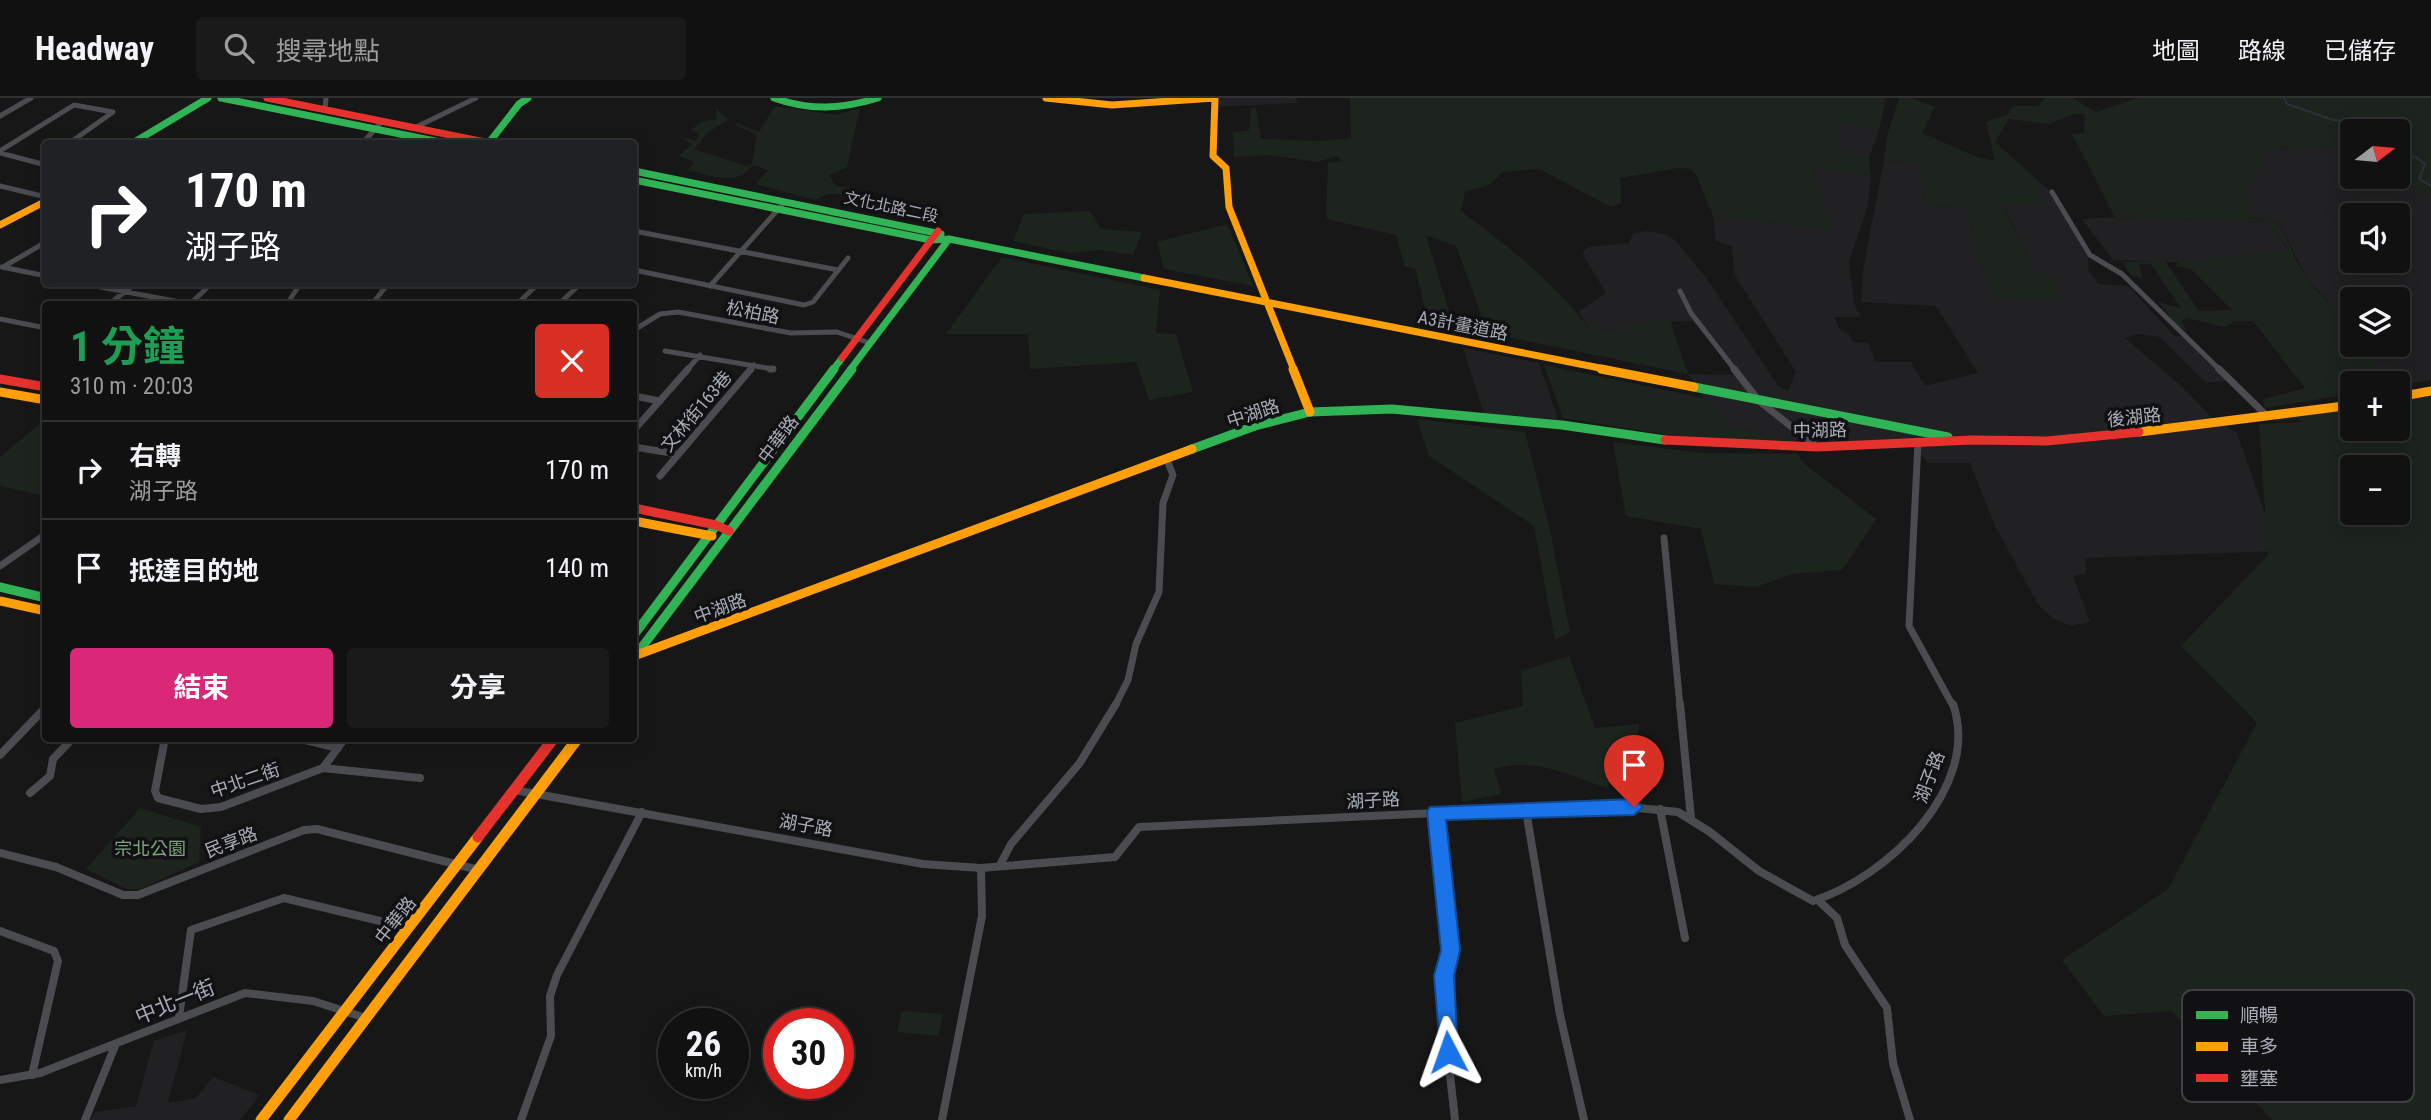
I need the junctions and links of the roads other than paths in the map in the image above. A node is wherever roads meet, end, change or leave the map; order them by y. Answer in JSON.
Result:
{"nodes":[{"id":1,"x":31,"y":98,"type":"edge"},
{"id":2,"x":210,"y":98,"type":"edge"},
{"id":3,"x":221,"y":98,"type":"edge"},
{"id":4,"x":267,"y":98,"type":"edge"},
{"id":5,"x":327,"y":98,"type":"edge"},
{"id":6,"x":476,"y":98,"type":"edge"},
{"id":7,"x":528,"y":98,"type":"edge"},
{"id":8,"x":774,"y":98,"type":"edge"},
{"id":9,"x":878,"y":98,"type":"edge"},
{"id":10,"x":1046,"y":98,"type":"edge"},
{"id":11,"x":1215,"y":98,"type":"edge"},
{"id":12,"x":326,"y":109,"type":"junction"},
{"id":13,"x":0,"y":116,"type":"edge"},
{"id":14,"x":382,"y":121,"type":"junction"},
{"id":15,"x":373,"y":128,"type":"junction"},
{"id":16,"x":414,"y":128,"type":"junction"},
{"id":17,"x":74,"y":140,"type":"edge"},
{"id":18,"x":138,"y":140,"type":"edge"},
{"id":19,"x":147,"y":140,"type":"edge"},
{"id":20,"x":365,"y":140,"type":"edge"},
{"id":21,"x":431,"y":140,"type":"edge"},
{"id":22,"x":476,"y":140,"type":"edge"},
{"id":23,"x":493,"y":140,"type":"edge"},
{"id":24,"x":0,"y":152,"type":"edge"},
{"id":25,"x":42,"y":164,"type":"edge"},
{"id":26,"x":637,"y":172,"type":"edge"},
{"id":27,"x":637,"y":184,"type":"edge"},
{"id":28,"x":0,"y":186,"type":"edge"},
{"id":29,"x":2052,"y":192,"type":"dead end"},
{"id":30,"x":42,"y":197,"type":"edge"},
{"id":31,"x":42,"y":199,"type":"edge"},
{"id":32,"x":42,"y":200,"type":"edge"},
{"id":33,"x":786,"y":201,"type":"junction"},
{"id":34,"x":779,"y":210,"type":"junction"},
{"id":35,"x":0,"y":219,"type":"edge"},
{"id":36,"x":0,"y":225,"type":"edge"},
{"id":37,"x":938,"y":231,"type":"junction"},
{"id":38,"x":637,"y":232,"type":"edge"},
{"id":39,"x":949,"y":239,"type":"junction"},
{"id":40,"x":931,"y":240,"type":"junction"},
{"id":41,"x":42,"y":244,"type":"edge"},
{"id":42,"x":741,"y":251,"type":"junction"},
{"id":43,"x":848,"y":258,"type":"dead end"},
{"id":44,"x":1,"y":267,"type":"edge"},
{"id":45,"x":838,"y":270,"type":"junction"},
{"id":46,"x":637,"y":271,"type":"edge"},
{"id":47,"x":42,"y":275,"type":"edge"},
{"id":48,"x":710,"y":286,"type":"junction"},
{"id":49,"x":102,"y":287,"type":"edge"},
{"id":50,"x":131,"y":287,"type":"edge"},
{"id":51,"x":208,"y":287,"type":"edge"},
{"id":52,"x":535,"y":287,"type":"edge"},
{"id":53,"x":577,"y":287,"type":"edge"},
{"id":54,"x":1680,"y":290,"type":"dead end"},
{"id":55,"x":125,"y":291,"type":"junction"},
{"id":56,"x":113,"y":301,"type":"edge"},
{"id":57,"x":175,"y":301,"type":"edge"},
{"id":58,"x":193,"y":301,"type":"edge"},
{"id":59,"x":520,"y":301,"type":"edge"},
{"id":60,"x":562,"y":301,"type":"edge"},
{"id":61,"x":1268,"y":302,"type":"junction"},
{"id":62,"x":0,"y":319,"type":"edge"},
{"id":63,"x":42,"y":327,"type":"edge"},
{"id":64,"x":637,"y":328,"type":"edge"},
{"id":65,"x":857,"y":338,"type":"junction"},
{"id":66,"x":870,"y":343,"type":"junction"},
{"id":67,"x":665,"y":351,"type":"dead end"},
{"id":68,"x":700,"y":355,"type":"junction"},
{"id":69,"x":754,"y":365,"type":"junction"},
{"id":70,"x":773,"y":369,"type":"dead end"},
{"id":71,"x":0,"y":379,"type":"edge"},
{"id":72,"x":42,"y":386,"type":"edge"},
{"id":73,"x":2431,"y":391,"type":"edge"},
{"id":74,"x":0,"y":392,"type":"edge"},
{"id":75,"x":2410,"y":395,"type":"edge"},
{"id":76,"x":637,"y":397,"type":"edge"},
{"id":77,"x":42,"y":399,"type":"edge"},
{"id":78,"x":660,"y":401,"type":"junction"},
{"id":79,"x":1759,"y":401,"type":"junction"},
{"id":80,"x":2340,"y":407,"type":"edge"},
{"id":81,"x":1310,"y":412,"type":"junction"},
{"id":82,"x":2268,"y":417,"type":"junction"},
{"id":83,"x":637,"y":427,"type":"edge"},
{"id":84,"x":1972,"y":440,"type":"junction"},
{"id":85,"x":1918,"y":442,"type":"junction"},
{"id":86,"x":637,"y":447,"type":"edge"},
{"id":87,"x":1817,"y":447,"type":"junction"},
{"id":88,"x":677,"y":454,"type":"junction"},
{"id":89,"x":1167,"y":460,"type":"junction"},
{"id":90,"x":660,"y":476,"type":"dead end"},
{"id":91,"x":637,"y":509,"type":"edge"},
{"id":92,"x":637,"y":524,"type":"edge"},
{"id":93,"x":716,"y":525,"type":"junction"},
{"id":94,"x":729,"y":531,"type":"junction"},
{"id":95,"x":42,"y":537,"type":"edge"},
{"id":96,"x":707,"y":537,"type":"junction"},
{"id":97,"x":1664,"y":538,"type":"dead end"},
{"id":98,"x":0,"y":566,"type":"edge"},
{"id":99,"x":0,"y":587,"type":"edge"},
{"id":100,"x":42,"y":597,"type":"edge"},
{"id":101,"x":0,"y":601,"type":"edge"},
{"id":102,"x":42,"y":610,"type":"edge"},
{"id":103,"x":637,"y":631,"type":"edge"},
{"id":104,"x":637,"y":653,"type":"edge"},
{"id":105,"x":637,"y":656,"type":"edge"},
{"id":106,"x":42,"y":711,"type":"edge"},
{"id":107,"x":70,"y":742,"type":"edge"},
{"id":108,"x":164,"y":742,"type":"edge"},
{"id":109,"x":313,"y":742,"type":"edge"},
{"id":110,"x":342,"y":742,"type":"edge"},
{"id":111,"x":551,"y":742,"type":"edge"},
{"id":112,"x":575,"y":742,"type":"edge"},
{"id":113,"x":338,"y":748,"type":"junction"},
{"id":114,"x":0,"y":755,"type":"edge"},
{"id":115,"x":323,"y":768,"type":"junction"},
{"id":116,"x":420,"y":778,"type":"dead end"},
{"id":117,"x":514,"y":790,"type":"junction"},
{"id":118,"x":30,"y":793,"type":"dead end"},
{"id":119,"x":538,"y":794,"type":"junction"},
{"id":120,"x":1660,"y":809,"type":"junction"},
{"id":121,"x":1526,"y":810,"type":"junction"},
{"id":122,"x":642,"y":812,"type":"junction"},
{"id":123,"x":1436,"y":812,"type":"junction"},
{"id":124,"x":1691,"y":818,"type":"junction"},
{"id":125,"x":0,"y":853,"type":"edge"},
{"id":126,"x":459,"y":863,"type":"junction"},
{"id":127,"x":1000,"y":865,"type":"junction"},
{"id":128,"x":981,"y":868,"type":"junction"},
{"id":129,"x":479,"y":870,"type":"junction"},
{"id":130,"x":1819,"y":901,"type":"junction"},
{"id":131,"x":409,"y":928,"type":"junction"},
{"id":132,"x":1,"y":933,"type":"edge"},
{"id":133,"x":1685,"y":938,"type":"dead end"},
{"id":134,"x":344,"y":1010,"type":"junction"},
{"id":135,"x":179,"y":1017,"type":"junction"},
{"id":136,"x":366,"y":1018,"type":"junction"},
{"id":137,"x":115,"y":1046,"type":"junction"},
{"id":138,"x":33,"y":1075,"type":"junction"},
{"id":139,"x":0,"y":1080,"type":"edge"},
{"id":140,"x":85,"y":1120,"type":"edge"},
{"id":141,"x":261,"y":1120,"type":"edge"},
{"id":142,"x":289,"y":1120,"type":"edge"},
{"id":143,"x":521,"y":1120,"type":"edge"},
{"id":144,"x":942,"y":1120,"type":"edge"},
{"id":145,"x":1455,"y":1120,"type":"edge"},
{"id":146,"x":1584,"y":1120,"type":"edge"},
{"id":147,"x":1910,"y":1120,"type":"edge"}],
"edges":[{"from":1,"to":13,"type":"street"},
{"from":2,"to":18,"type":"street"},
{"from":2,"to":19,"type":"street"},
{"from":3,"to":15,"type":"street"},
{"from":4,"to":12,"type":"street"},
{"from":5,"to":12,"type":"street"},
{"from":6,"to":16,"type":"street"},
{"from":7,"to":23,"type":"street"},
{"from":8,"to":9,"type":"street"},
{"from":10,"to":11,"type":"street"},
{"from":11,"to":61,"type":"street"},
{"from":12,"to":14,"type":"street"},
{"from":14,"to":15,"type":"street"},
{"from":14,"to":16,"type":"street"},
{"from":15,"to":20,"type":"street"},
{"from":15,"to":21,"type":"street"},
{"from":16,"to":22,"type":"street"},
{"from":17,"to":24,"type":"street"},
{"from":24,"to":25,"type":"street"},
{"from":26,"to":33,"type":"street","name":"文化北路二段"},
{"from":27,"to":34,"type":"street","name":"文化北路二段"},
{"from":28,"to":30,"type":"street"},
{"from":29,"to":82,"type":"street"},
{"from":31,"to":35,"type":"street"},
{"from":32,"to":36,"type":"street"},
{"from":33,"to":34,"type":"street"},
{"from":33,"to":37,"type":"street","name":"文化北路二段"},
{"from":34,"to":40,"type":"street","name":"文化北路二段"},
{"from":34,"to":42,"type":"street"},
{"from":37,"to":39,"type":"street","name":"文化北路二段"},
{"from":37,"to":40,"type":"street","name":"中華路"},
{"from":38,"to":42,"type":"street"},
{"from":39,"to":40,"type":"street","name":"文化北路二段"},
{"from":39,"to":61,"type":"street","name":"A3計畫道路"},
{"from":39,"to":66,"type":"street","name":"中華路"},
{"from":40,"to":65,"type":"street","name":"中華路"},
{"from":41,"to":44,"type":"street"},
{"from":42,"to":45,"type":"street"},
{"from":42,"to":48,"type":"street"},
{"from":43,"to":45,"type":"street"},
{"from":44,"to":47,"type":"street"},
{"from":45,"to":48,"type":"street"},
{"from":46,"to":48,"type":"street"},
{"from":49,"to":55,"type":"street"},
{"from":50,"to":55,"type":"street"},
{"from":51,"to":58,"type":"street"},
{"from":52,"to":59,"type":"street"},
{"from":53,"to":60,"type":"street"},
{"from":54,"to":79,"type":"street"},
{"from":55,"to":56,"type":"street"},
{"from":55,"to":57,"type":"street"},
{"from":61,"to":79,"type":"street","name":"A3計畫道路"},
{"from":61,"to":81,"type":"street"},
{"from":62,"to":63,"type":"street"},
{"from":64,"to":65,"type":"street","name":"松柏路"},
{"from":65,"to":66,"type":"street","name":"松柏路"},
{"from":65,"to":93,"type":"street","name":"中華路"},
{"from":66,"to":94,"type":"street","name":"中華路"},
{"from":67,"to":68,"type":"street"},
{"from":68,"to":69,"type":"street"},
{"from":68,"to":78,"type":"street"},
{"from":69,"to":70,"type":"street"},
{"from":69,"to":88,"type":"street","name":"文林街163巷"},
{"from":71,"to":72,"type":"street"},
{"from":73,"to":75,"type":"street"},
{"from":74,"to":77,"type":"street"},
{"from":76,"to":78,"type":"street"},
{"from":78,"to":83,"type":"street"},
{"from":79,"to":84,"type":"street","name":"A3計畫道路"},
{"from":79,"to":87,"type":"street"},
{"from":80,"to":82,"type":"street","name":"後湖路"},
{"from":81,"to":87,"type":"street","name":"中湖路"},
{"from":81,"to":89,"type":"street","name":"中湖路"},
{"from":82,"to":84,"type":"street","name":"後湖路"},
{"from":84,"to":85,"type":"street","name":"後湖路"},
{"from":85,"to":87,"type":"street","name":"中湖路"},
{"from":85,"to":130,"type":"street","name":"湖子路"},
{"from":86,"to":88,"type":"street"},
{"from":88,"to":90,"type":"street","name":"文林街163巷"},
{"from":89,"to":105,"type":"street","name":"中湖路"},
{"from":89,"to":127,"type":"street"},
{"from":91,"to":93,"type":"street"},
{"from":92,"to":96,"type":"street"},
{"from":93,"to":94,"type":"street"},
{"from":93,"to":96,"type":"street","name":"中華路"},
{"from":94,"to":96,"type":"street"},
{"from":94,"to":104,"type":"street","name":"中華路"},
{"from":95,"to":98,"type":"street"},
{"from":96,"to":103,"type":"street","name":"中華路"},
{"from":97,"to":124,"type":"street"},
{"from":99,"to":100,"type":"street"},
{"from":101,"to":102,"type":"street"},
{"from":106,"to":114,"type":"street"},
{"from":107,"to":118,"type":"street"},
{"from":108,"to":115,"type":"street","name":"中北二街"},
{"from":109,"to":113,"type":"street"},
{"from":110,"to":113,"type":"street"},
{"from":111,"to":117,"type":"street","name":"中華路"},
{"from":112,"to":119,"type":"street","name":"中華路"},
{"from":113,"to":115,"type":"street"},
{"from":115,"to":116,"type":"street"},
{"from":117,"to":119,"type":"street","name":"湖子路"},
{"from":117,"to":126,"type":"street","name":"中華路"},
{"from":119,"to":122,"type":"street","name":"湖子路"},
{"from":119,"to":129,"type":"street","name":"中華路"},
{"from":120,"to":121,"type":"street","name":"湖子路"},
{"from":120,"to":124,"type":"street","name":"湖子路"},
{"from":120,"to":133,"type":"street"},
{"from":121,"to":123,"type":"street","name":"湖子路"},
{"from":121,"to":146,"type":"street"},
{"from":122,"to":128,"type":"street","name":"湖子路"},
{"from":122,"to":143,"type":"street"},
{"from":123,"to":127,"type":"street","name":"湖子路"},
{"from":123,"to":145,"type":"street"},
{"from":124,"to":130,"type":"street","name":"湖子路"},
{"from":125,"to":126,"type":"street","name":"民享路"},
{"from":126,"to":129,"type":"street","name":"民享路"},
{"from":126,"to":131,"type":"street","name":"中華路"},
{"from":127,"to":128,"type":"street","name":"湖子路"},
{"from":128,"to":144,"type":"street"},
{"from":129,"to":136,"type":"street","name":"中華路"},
{"from":130,"to":147,"type":"street"},
{"from":131,"to":134,"type":"street","name":"中華路"},
{"from":131,"to":135,"type":"street"},
{"from":132,"to":138,"type":"street"},
{"from":134,"to":135,"type":"street","name":"中北一街"},
{"from":134,"to":136,"type":"street","name":"中北一街"},
{"from":134,"to":141,"type":"street","name":"中華路"},
{"from":135,"to":137,"type":"street","name":"中北一街"},
{"from":136,"to":142,"type":"street","name":"中華路"},
{"from":137,"to":138,"type":"street","name":"中北一街"},
{"from":137,"to":140,"type":"street"},
{"from":138,"to":139,"type":"street","name":"中北一街"}]}
